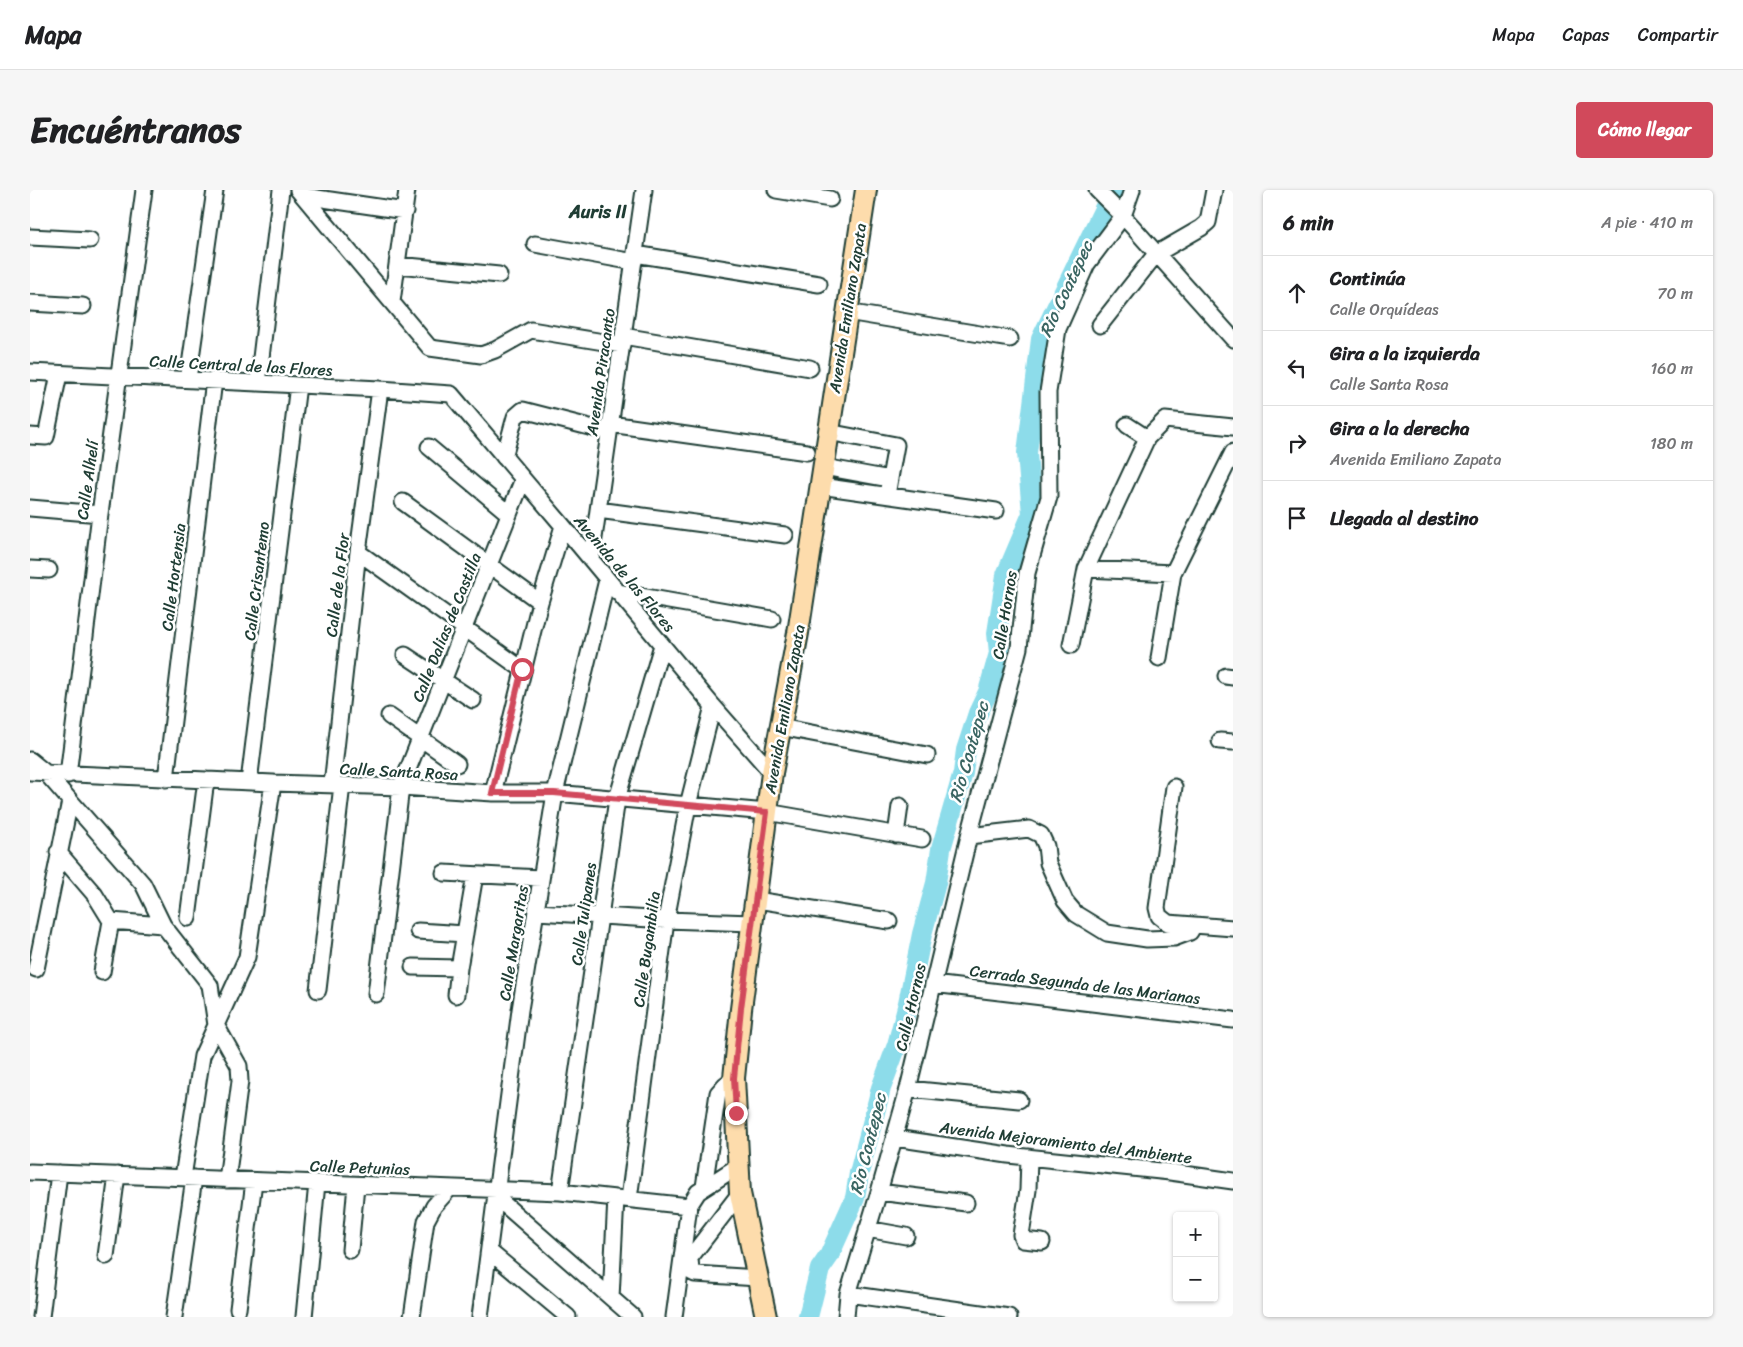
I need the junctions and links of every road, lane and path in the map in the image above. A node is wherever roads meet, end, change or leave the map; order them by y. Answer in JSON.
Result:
{"nodes":[{"id":1,"x":144,"y":190,"type":"edge"},
{"id":2,"x":215,"y":190,"type":"edge"},
{"id":3,"x":281,"y":190,"type":"edge"},
{"id":4,"x":408,"y":190,"type":"edge"},
{"id":5,"x":644,"y":190,"type":"edge"},
{"id":6,"x":776,"y":190,"type":"edge"},
{"id":7,"x":866,"y":190,"type":"edge"},
{"id":8,"x":1132,"y":190,"type":"edge"},
{"id":9,"x":1214,"y":190,"type":"edge"},
{"id":10,"x":1099,"y":191,"type":"edge"},
{"id":11,"x":300,"y":193,"type":"edge"},
{"id":12,"x":830,"y":198,"type":"dead end"},
{"id":13,"x":405,"y":211,"type":"junction"},
{"id":14,"x":1121,"y":213,"type":"junction"},
{"id":15,"x":30,"y":237,"type":"edge"},
{"id":16,"x":90,"y":240,"type":"dead end"},
{"id":17,"x":535,"y":244,"type":"dead end"},
{"id":18,"x":1156,"y":254,"type":"junction"},
{"id":19,"x":635,"y":258,"type":"junction"},
{"id":20,"x":398,"y":264,"type":"junction"},
{"id":21,"x":499,"y":275,"type":"dead end"},
{"id":22,"x":819,"y":284,"type":"dead end"},
{"id":23,"x":392,"y":302,"type":"junction"},
{"id":24,"x":30,"y":303,"type":"edge"},
{"id":25,"x":83,"y":306,"type":"dead end"},
{"id":26,"x":847,"y":312,"type":"junction"},
{"id":27,"x":1100,"y":325,"type":"dead end"},
{"id":28,"x":1010,"y":339,"type":"dead end"},
{"id":29,"x":1233,"y":339,"type":"edge"},
{"id":30,"x":622,"y":341,"type":"junction"},
{"id":31,"x":810,"y":368,"type":"dead end"},
{"id":32,"x":30,"y":372,"type":"edge"},
{"id":33,"x":59,"y":374,"type":"junction"},
{"id":34,"x":119,"y":376,"type":"junction"},
{"id":35,"x":188,"y":379,"type":"junction"},
{"id":36,"x":214,"y":380,"type":"junction"},
{"id":37,"x":258,"y":383,"type":"junction"},
{"id":38,"x":298,"y":385,"type":"junction"},
{"id":39,"x":380,"y":389,"type":"junction"},
{"id":40,"x":451,"y":394,"type":"joint"},
{"id":41,"x":1127,"y":425,"type":"dead end"},
{"id":42,"x":1233,"y":427,"type":"edge"},
{"id":43,"x":610,"y":428,"type":"junction"},
{"id":44,"x":828,"y":432,"type":"junction"},
{"id":45,"x":30,"y":436,"type":"edge"},
{"id":46,"x":1147,"y":438,"type":"junction"},
{"id":47,"x":429,"y":447,"type":"dead end"},
{"id":48,"x":807,"y":452,"type":"dead end"},
{"id":49,"x":1233,"y":452,"type":"edge"},
{"id":50,"x":504,"y":457,"type":"junction"},
{"id":51,"x":822,"y":477,"type":"junction"},
{"id":52,"x":523,"y":479,"type":"junction"},
{"id":53,"x":890,"y":479,"type":"junction"},
{"id":54,"x":887,"y":495,"type":"junction"},
{"id":55,"x":403,"y":502,"type":"dead end"},
{"id":56,"x":30,"y":508,"type":"edge"},
{"id":57,"x":598,"y":510,"type":"junction"},
{"id":58,"x":996,"y":511,"type":"dead end"},
{"id":59,"x":100,"y":514,"type":"junction"},
{"id":60,"x":510,"y":514,"type":"junction"},
{"id":61,"x":563,"y":526,"type":"junction"},
{"id":62,"x":784,"y":536,"type":"dead end"},
{"id":63,"x":358,"y":552,"type":"junction"},
{"id":64,"x":591,"y":559,"type":"junction"},
{"id":65,"x":489,"y":564,"type":"junction"},
{"id":66,"x":30,"y":569,"type":"edge"},
{"id":67,"x":1086,"y":569,"type":"junction"},
{"id":68,"x":49,"y":570,"type":"dead end"},
{"id":69,"x":1173,"y":573,"type":"junction"},
{"id":70,"x":612,"y":586,"type":"junction"},
{"id":71,"x":540,"y":602,"type":"junction"},
{"id":72,"x":772,"y":619,"type":"dead end"},
{"id":73,"x":464,"y":628,"type":"junction"},
{"id":74,"x":662,"y":645,"type":"junction"},
{"id":75,"x":1071,"y":645,"type":"dead end"},
{"id":76,"x":405,"y":656,"type":"dead end"},
{"id":77,"x":1160,"y":658,"type":"dead end"},
{"id":78,"x":522,"y":669,"type":"junction"},
{"id":79,"x":443,"y":680,"type":"junction"},
{"id":80,"x":474,"y":700,"type":"dead end"},
{"id":81,"x":713,"y":706,"type":"junction"},
{"id":82,"x":389,"y":716,"type":"dead end"},
{"id":83,"x":780,"y":727,"type":"junction"},
{"id":84,"x":421,"y":737,"type":"junction"},
{"id":85,"x":927,"y":755,"type":"dead end"},
{"id":86,"x":30,"y":760,"type":"edge"},
{"id":87,"x":457,"y":764,"type":"dead end"},
{"id":88,"x":30,"y":772,"type":"edge"},
{"id":89,"x":46,"y":773,"type":"junction"},
{"id":90,"x":772,"y":773,"type":"junction"},
{"id":91,"x":68,"y":775,"type":"junction"},
{"id":92,"x":166,"y":779,"type":"junction"},
{"id":93,"x":206,"y":780,"type":"junction"},
{"id":94,"x":249,"y":782,"type":"junction"},
{"id":95,"x":273,"y":784,"type":"junction"},
{"id":96,"x":337,"y":785,"type":"junction"},
{"id":97,"x":401,"y":787,"type":"junction"},
{"id":98,"x":1174,"y":787,"type":"dead end"},
{"id":99,"x":492,"y":793,"type":"junction"},
{"id":100,"x":554,"y":793,"type":"junction"},
{"id":101,"x":617,"y":799,"type":"junction"},
{"id":102,"x":70,"y":801,"type":"junction"},
{"id":103,"x":688,"y":805,"type":"junction"},
{"id":104,"x":900,"y":806,"type":"dead end"},
{"id":105,"x":767,"y":812,"type":"junction"},
{"id":106,"x":896,"y":835,"type":"junction"},
{"id":107,"x":969,"y":836,"type":"junction"},
{"id":108,"x":922,"y":839,"type":"dead end"},
{"id":109,"x":58,"y":852,"type":"junction"},
{"id":110,"x":444,"y":873,"type":"dead end"},
{"id":111,"x":476,"y":875,"type":"junction"},
{"id":112,"x":541,"y":878,"type":"junction"},
{"id":113,"x":756,"y":900,"type":"junction"},
{"id":114,"x":536,"y":912,"type":"junction"},
{"id":115,"x":600,"y":917,"type":"junction"},
{"id":116,"x":188,"y":918,"type":"dead end"},
{"id":117,"x":666,"y":920,"type":"junction"},
{"id":118,"x":111,"y":921,"type":"junction"},
{"id":119,"x":889,"y":921,"type":"dead end"},
{"id":120,"x":752,"y":923,"type":"junction"},
{"id":121,"x":163,"y":925,"type":"junction"},
{"id":122,"x":1194,"y":925,"type":"junction"},
{"id":123,"x":1233,"y":928,"type":"edge"},
{"id":124,"x":418,"y":931,"type":"dead end"},
{"id":125,"x":465,"y":934,"type":"junction"},
{"id":126,"x":413,"y":966,"type":"dead end"},
{"id":127,"x":459,"y":968,"type":"junction"},
{"id":128,"x":36,"y":969,"type":"dead end"},
{"id":129,"x":102,"y":972,"type":"dead end"},
{"id":130,"x":933,"y":984,"type":"junction"},
{"id":131,"x":210,"y":985,"type":"junction"},
{"id":132,"x":235,"y":986,"type":"junction"},
{"id":133,"x":318,"y":990,"type":"dead end"},
{"id":134,"x":376,"y":994,"type":"dead end"},
{"id":135,"x":456,"y":995,"type":"dead end"},
{"id":136,"x":1233,"y":1020,"type":"edge"},
{"id":137,"x":216,"y":1025,"type":"junction"},
{"id":138,"x":734,"y":1078,"type":"junction"},
{"id":139,"x":908,"y":1089,"type":"junction"},
{"id":140,"x":1019,"y":1100,"type":"dead end"},
{"id":141,"x":895,"y":1138,"type":"junction"},
{"id":142,"x":1029,"y":1157,"type":"junction"},
{"id":143,"x":738,"y":1166,"type":"junction"},
{"id":144,"x":30,"y":1172,"type":"edge"},
{"id":145,"x":59,"y":1173,"type":"junction"},
{"id":146,"x":118,"y":1175,"type":"junction"},
{"id":147,"x":189,"y":1178,"type":"junction"},
{"id":148,"x":227,"y":1180,"type":"junction"},
{"id":149,"x":254,"y":1181,"type":"junction"},
{"id":150,"x":1233,"y":1181,"type":"edge"},
{"id":151,"x":318,"y":1183,"type":"junction"},
{"id":152,"x":356,"y":1185,"type":"junction"},
{"id":153,"x":704,"y":1187,"type":"junction"},
{"id":154,"x":450,"y":1188,"type":"junction"},
{"id":155,"x":560,"y":1192,"type":"junction"},
{"id":156,"x":880,"y":1192,"type":"junction"},
{"id":157,"x":496,"y":1193,"type":"junction"},
{"id":158,"x":740,"y":1193,"type":"junction"},
{"id":159,"x":622,"y":1199,"type":"junction"},
{"id":160,"x":966,"y":1203,"type":"dead end"},
{"id":161,"x":688,"y":1206,"type":"junction"},
{"id":162,"x":867,"y":1229,"type":"junction"},
{"id":163,"x":906,"y":1236,"type":"dead end"},
{"id":164,"x":1042,"y":1242,"type":"dead end"},
{"id":165,"x":350,"y":1250,"type":"dead end"},
{"id":166,"x":489,"y":1251,"type":"junction"},
{"id":167,"x":106,"y":1256,"type":"dead end"},
{"id":168,"x":758,"y":1278,"type":"junction"},
{"id":169,"x":848,"y":1294,"type":"junction"},
{"id":170,"x":610,"y":1298,"type":"junction"},
{"id":171,"x":238,"y":1309,"type":"dead end"},
{"id":172,"x":554,"y":1311,"type":"edge"},
{"id":173,"x":41,"y":1317,"type":"edge"},
{"id":174,"x":174,"y":1317,"type":"edge"},
{"id":175,"x":304,"y":1317,"type":"edge"},
{"id":176,"x":412,"y":1317,"type":"edge"},
{"id":177,"x":480,"y":1317,"type":"edge"},
{"id":178,"x":568,"y":1317,"type":"edge"},
{"id":179,"x":633,"y":1317,"type":"edge"},
{"id":180,"x":674,"y":1317,"type":"edge"},
{"id":181,"x":766,"y":1317,"type":"edge"},
{"id":182,"x":846,"y":1317,"type":"edge"},
{"id":183,"x":1009,"y":1317,"type":"edge"}],
"edges":[{"from":1,"to":34,"type":"street","name":"Calle Alhelí"},
{"from":2,"to":35,"type":"street"},
{"from":3,"to":37,"type":"street"},
{"from":4,"to":13,"type":"street"},
{"from":5,"to":19,"type":"street","name":"Avenida Piracanto"},
{"from":6,"to":12,"type":"street"},
{"from":7,"to":26,"type":"main road","name":"Avenida Emiliano Zapata"},
{"from":8,"to":14,"type":"street","name":"Calle Hornos"},
{"from":9,"to":18,"type":"street"},
{"from":10,"to":14,"type":"street"},
{"from":11,"to":13,"type":"street"},
{"from":11,"to":23,"type":"street"},
{"from":13,"to":20,"type":"street"},
{"from":14,"to":18,"type":"street"},
{"from":14,"to":107,"type":"street","name":"Calle Hornos"},
{"from":15,"to":16,"type":"street"},
{"from":17,"to":19,"type":"street"},
{"from":18,"to":27,"type":"street"},
{"from":18,"to":29,"type":"street"},
{"from":19,"to":22,"type":"street"},
{"from":19,"to":30,"type":"street","name":"Avenida Piracanto"},
{"from":20,"to":21,"type":"street"},
{"from":20,"to":23,"type":"street"},
{"from":23,"to":30,"type":"street"},
{"from":24,"to":25,"type":"street"},
{"from":26,"to":28,"type":"street"},
{"from":26,"to":44,"type":"main road","name":"Avenida Emiliano Zapata"},
{"from":30,"to":31,"type":"street"},
{"from":30,"to":43,"type":"street","name":"Avenida Piracanto"},
{"from":32,"to":33,"type":"street","name":"Calle Central de las Flores"},
{"from":33,"to":34,"type":"street","name":"Calle Central de las Flores"},
{"from":33,"to":45,"type":"street"},
{"from":34,"to":35,"type":"street","name":"Calle Central de las Flores"},
{"from":34,"to":59,"type":"street","name":"Calle Alhelí"},
{"from":35,"to":36,"type":"street","name":"Calle Central de las Flores"},
{"from":36,"to":37,"type":"street","name":"Calle Central de las Flores"},
{"from":36,"to":92,"type":"street","name":"Calle Hortensia"},
{"from":37,"to":38,"type":"street","name":"Calle Central de las Flores"},
{"from":38,"to":39,"type":"street","name":"Calle Central de las Flores"},
{"from":38,"to":94,"type":"street","name":"Calle Crisantemo"},
{"from":39,"to":40,"type":"street","name":"Calle Central de las Flores"},
{"from":39,"to":63,"type":"street","name":"Calle de la Flor"},
{"from":40,"to":50,"type":"street","name":"Avenida de las Flores"},
{"from":41,"to":46,"type":"street"},
{"from":42,"to":46,"type":"street"},
{"from":43,"to":48,"type":"street"},
{"from":43,"to":50,"type":"street"},
{"from":43,"to":57,"type":"street","name":"Avenida Piracanto"},
{"from":44,"to":51,"type":"main road","name":"Avenida Emiliano Zapata"},
{"from":44,"to":53,"type":"street"},
{"from":46,"to":67,"type":"street"},
{"from":47,"to":60,"type":"street"},
{"from":49,"to":69,"type":"street"},
{"from":50,"to":52,"type":"street","name":"Avenida de las Flores"},
{"from":51,"to":53,"type":"street"},
{"from":51,"to":54,"type":"street"},
{"from":51,"to":83,"type":"main road","name":"Avenida Emiliano Zapata"},
{"from":52,"to":60,"type":"street","name":"Calle Dalias de Castilla"},
{"from":52,"to":61,"type":"street","name":"Avenida de las Flores"},
{"from":53,"to":54,"type":"street"},
{"from":54,"to":58,"type":"street"},
{"from":55,"to":65,"type":"street"},
{"from":56,"to":59,"type":"street"},
{"from":57,"to":62,"type":"street"},
{"from":57,"to":64,"type":"street","name":"Avenida Piracanto"},
{"from":59,"to":91,"type":"street","name":"Calle Alhelí"},
{"from":60,"to":65,"type":"street","name":"Calle Dalias de Castilla"},
{"from":61,"to":64,"type":"street","name":"Avenida de las Flores"},
{"from":61,"to":71,"type":"street"},
{"from":63,"to":73,"type":"street"},
{"from":63,"to":96,"type":"street","name":"Calle de la Flor"},
{"from":64,"to":70,"type":"street","name":"Avenida de las Flores"},
{"from":65,"to":71,"type":"street"},
{"from":65,"to":73,"type":"street","name":"Calle Dalias de Castilla"},
{"from":66,"to":68,"type":"street"},
{"from":67,"to":69,"type":"street"},
{"from":67,"to":75,"type":"street"},
{"from":69,"to":77,"type":"street"},
{"from":70,"to":72,"type":"street"},
{"from":70,"to":74,"type":"street","name":"Avenida de las Flores"},
{"from":70,"to":100,"type":"street","name":"Calle Margaritas"},
{"from":71,"to":78,"type":"street"},
{"from":73,"to":78,"type":"street"},
{"from":73,"to":79,"type":"street","name":"Calle Dalias de Castilla"},
{"from":74,"to":81,"type":"street","name":"Avenida de las Flores"},
{"from":74,"to":101,"type":"street","name":"Calle Tulipanes"},
{"from":76,"to":79,"type":"street"},
{"from":78,"to":99,"type":"street"},
{"from":79,"to":80,"type":"street"},
{"from":79,"to":84,"type":"street","name":"Calle Dalias de Castilla"},
{"from":81,"to":90,"type":"street","name":"Avenida de las Flores"},
{"from":81,"to":103,"type":"street","name":"Calle Bugambilia"},
{"from":82,"to":84,"type":"street"},
{"from":83,"to":85,"type":"street"},
{"from":83,"to":90,"type":"main road","name":"Avenida Emiliano Zapata"},
{"from":84,"to":87,"type":"street"},
{"from":84,"to":97,"type":"street","name":"Calle Dalias de Castilla"},
{"from":86,"to":89,"type":"street"},
{"from":88,"to":89,"type":"street","name":"Calle Santa Rosa"},
{"from":89,"to":91,"type":"street","name":"Calle Santa Rosa"},
{"from":89,"to":102,"type":"street"},
{"from":90,"to":105,"type":"main road","name":"Avenida Emiliano Zapata"},
{"from":91,"to":92,"type":"street","name":"Calle Santa Rosa"},
{"from":92,"to":93,"type":"street","name":"Calle Santa Rosa"},
{"from":93,"to":94,"type":"street","name":"Calle Santa Rosa"},
{"from":93,"to":116,"type":"street"},
{"from":94,"to":95,"type":"street","name":"Calle Santa Rosa"},
{"from":95,"to":96,"type":"street","name":"Calle Santa Rosa"},
{"from":95,"to":132,"type":"street"},
{"from":96,"to":97,"type":"street","name":"Calle Santa Rosa"},
{"from":96,"to":133,"type":"street","name":"Calle de la Flor"},
{"from":97,"to":99,"type":"street","name":"Calle Santa Rosa"},
{"from":97,"to":134,"type":"street","name":"Calle Dalias de Castilla"},
{"from":98,"to":122,"type":"street"},
{"from":99,"to":100,"type":"street","name":"Calle Santa Rosa"},
{"from":100,"to":101,"type":"street","name":"Calle Santa Rosa"},
{"from":100,"to":112,"type":"street","name":"Calle Margaritas"},
{"from":101,"to":103,"type":"street","name":"Calle Santa Rosa"},
{"from":101,"to":115,"type":"street","name":"Calle Tulipanes"},
{"from":102,"to":109,"type":"street"},
{"from":102,"to":121,"type":"street"},
{"from":103,"to":105,"type":"street","name":"Calle Santa Rosa"},
{"from":103,"to":117,"type":"street","name":"Calle Bugambilia"},
{"from":104,"to":106,"type":"street"},
{"from":105,"to":106,"type":"street","name":"Calle Santa Rosa"},
{"from":105,"to":113,"type":"main road","name":"Avenida Emiliano Zapata"},
{"from":106,"to":108,"type":"street","name":"Calle Santa Rosa"},
{"from":107,"to":122,"type":"street"},
{"from":107,"to":130,"type":"street","name":"Calle Hornos"},
{"from":109,"to":118,"type":"street"},
{"from":109,"to":128,"type":"street"},
{"from":110,"to":111,"type":"street"},
{"from":111,"to":112,"type":"street"},
{"from":111,"to":125,"type":"street"},
{"from":112,"to":114,"type":"street","name":"Calle Margaritas"},
{"from":113,"to":119,"type":"street"},
{"from":113,"to":120,"type":"main road","name":"Avenida Emiliano Zapata"},
{"from":114,"to":115,"type":"street"},
{"from":114,"to":157,"type":"street","name":"Calle Margaritas"},
{"from":115,"to":117,"type":"street"},
{"from":115,"to":155,"type":"street","name":"Calle Tulipanes"},
{"from":117,"to":120,"type":"street"},
{"from":117,"to":159,"type":"street","name":"Calle Bugambilia"},
{"from":118,"to":121,"type":"street"},
{"from":118,"to":129,"type":"street"},
{"from":120,"to":138,"type":"main road","name":"Avenida Emiliano Zapata"},
{"from":121,"to":131,"type":"street"},
{"from":122,"to":123,"type":"street"},
{"from":124,"to":125,"type":"street"},
{"from":125,"to":127,"type":"street"},
{"from":126,"to":127,"type":"street"},
{"from":127,"to":135,"type":"street"},
{"from":130,"to":136,"type":"street","name":"Cerrada Segunda de las Marianas"},
{"from":130,"to":139,"type":"street","name":"Calle Hornos"},
{"from":131,"to":132,"type":"street"},
{"from":131,"to":137,"type":"street"},
{"from":132,"to":137,"type":"street"},
{"from":137,"to":147,"type":"street"},
{"from":137,"to":148,"type":"street"},
{"from":138,"to":143,"type":"main road","name":"Avenida Emiliano Zapata"},
{"from":138,"to":153,"type":"street"},
{"from":139,"to":140,"type":"street"},
{"from":139,"to":141,"type":"street","name":"Calle Hornos"},
{"from":141,"to":142,"type":"street","name":"Avenida Mejoramiento del Ambiente"},
{"from":141,"to":156,"type":"street","name":"Calle Hornos"},
{"from":142,"to":150,"type":"street","name":"Avenida Mejoramiento del Ambiente"},
{"from":142,"to":164,"type":"street"},
{"from":143,"to":153,"type":"street"},
{"from":143,"to":158,"type":"main road","name":"Avenida Emiliano Zapata"},
{"from":144,"to":145,"type":"street","name":"Calle Petunias"},
{"from":145,"to":146,"type":"street","name":"Calle Petunias"},
{"from":145,"to":173,"type":"street"},
{"from":146,"to":147,"type":"street","name":"Calle Petunias"},
{"from":146,"to":167,"type":"street"},
{"from":147,"to":148,"type":"street","name":"Calle Petunias"},
{"from":147,"to":174,"type":"street"},
{"from":148,"to":149,"type":"street","name":"Calle Petunias"},
{"from":149,"to":151,"type":"street","name":"Calle Petunias"},
{"from":149,"to":171,"type":"street"},
{"from":151,"to":152,"type":"street","name":"Calle Petunias"},
{"from":151,"to":175,"type":"street"},
{"from":152,"to":154,"type":"street","name":"Calle Petunias"},
{"from":152,"to":165,"type":"street"},
{"from":153,"to":161,"type":"street"},
{"from":154,"to":157,"type":"street","name":"Calle Petunias"},
{"from":154,"to":176,"type":"street"},
{"from":155,"to":157,"type":"street","name":"Calle Petunias"},
{"from":155,"to":159,"type":"street","name":"Calle Petunias"},
{"from":156,"to":160,"type":"street"},
{"from":156,"to":162,"type":"street","name":"Calle Hornos"},
{"from":157,"to":166,"type":"street","name":"Calle Margaritas"},
{"from":157,"to":170,"type":"street"},
{"from":158,"to":168,"type":"main road","name":"Avenida Emiliano Zapata"},
{"from":158,"to":168,"type":"street"},
{"from":159,"to":161,"type":"street","name":"Calle Petunias"},
{"from":159,"to":170,"type":"street","name":"Calle Bugambilia"},
{"from":161,"to":180,"type":"street"},
{"from":162,"to":163,"type":"street"},
{"from":162,"to":169,"type":"street","name":"Calle Hornos"},
{"from":166,"to":172,"type":"street"},
{"from":166,"to":177,"type":"street","name":"Calle Margaritas"},
{"from":168,"to":181,"type":"main road","name":"Avenida Emiliano Zapata"},
{"from":169,"to":182,"type":"street","name":"Calle Hornos"},
{"from":169,"to":183,"type":"street"},
{"from":170,"to":179,"type":"street"},
{"from":172,"to":178,"type":"street"}]}
